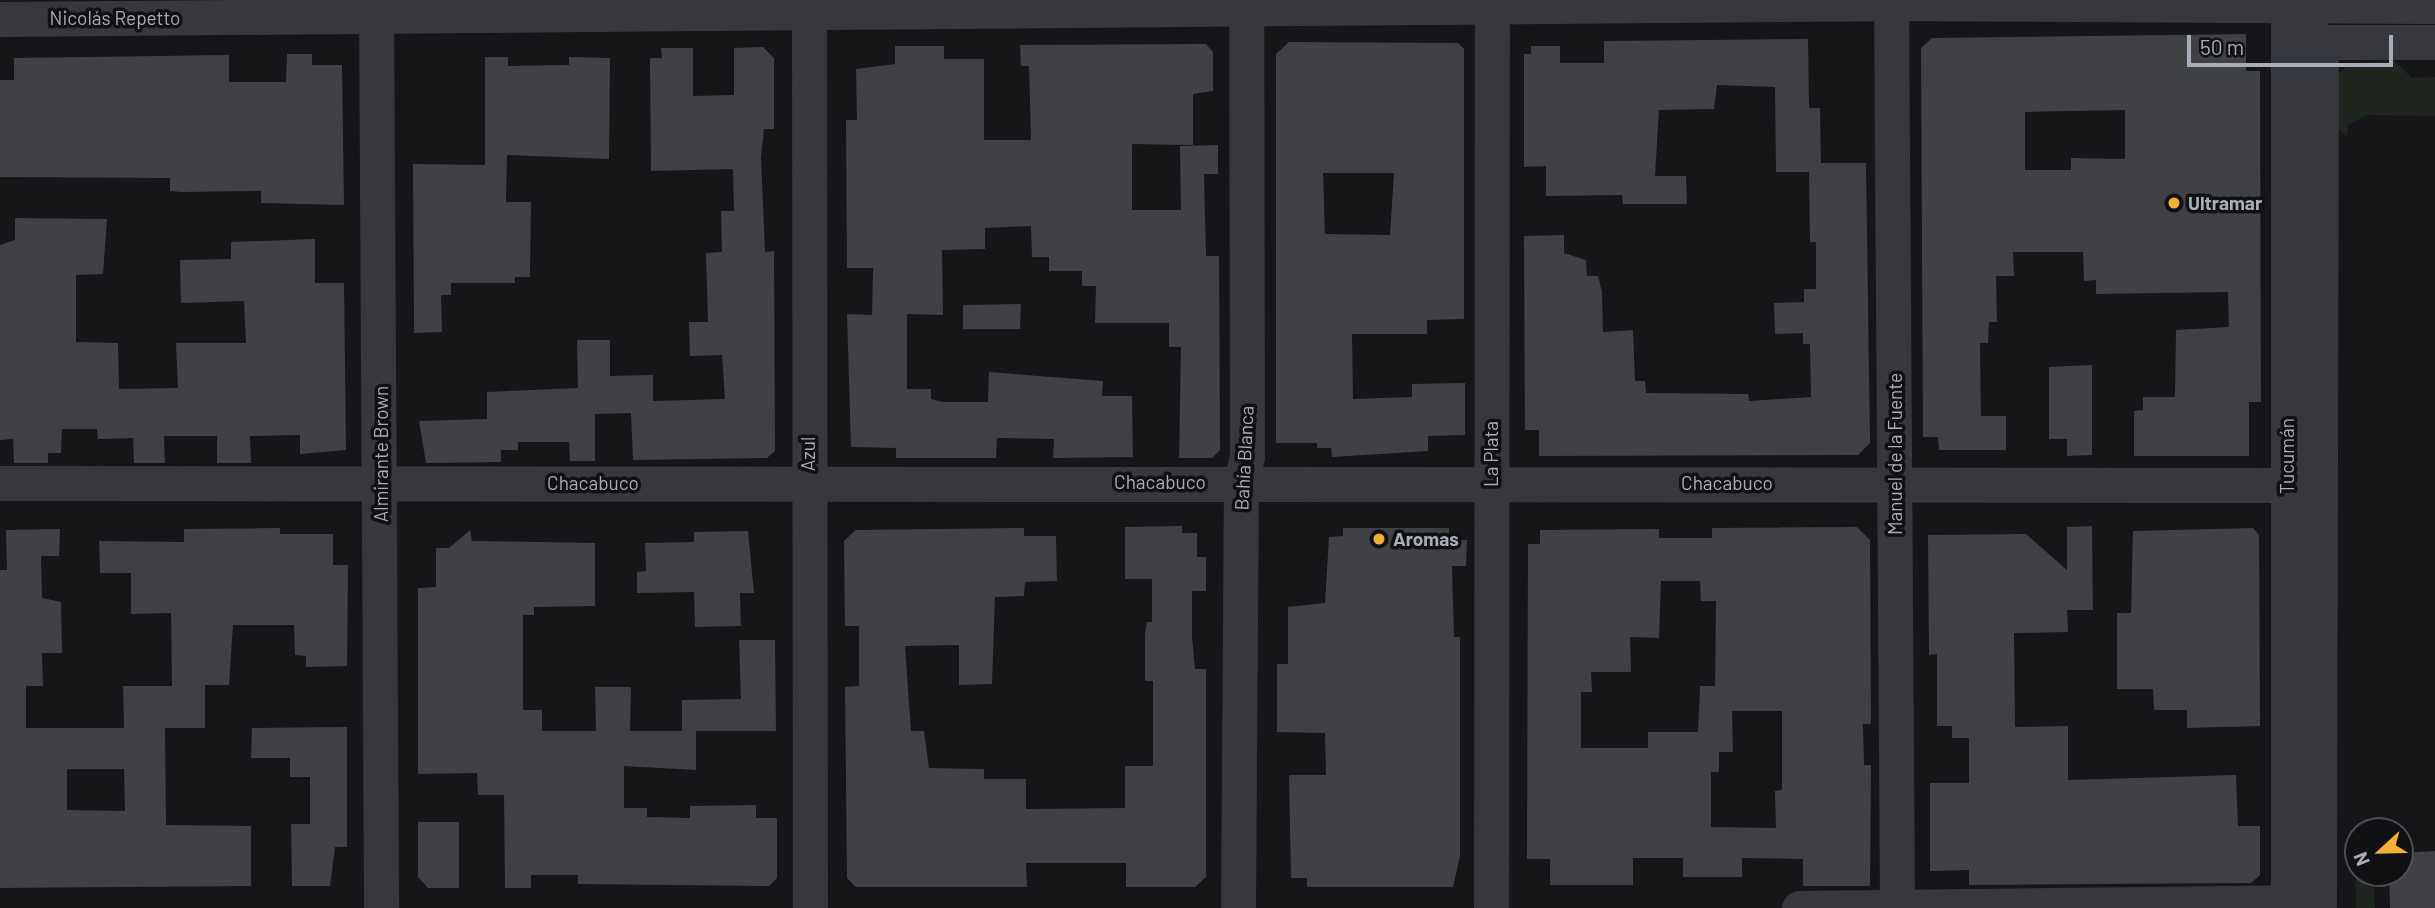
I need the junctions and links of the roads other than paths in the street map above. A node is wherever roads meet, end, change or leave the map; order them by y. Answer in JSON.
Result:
{"nodes":[{"id":1,"x":1891,"y":1,"type":"edge"},
{"id":2,"x":2241,"y":1,"type":"edge"},
{"id":3,"x":1492,"y":3,"type":"edge"},
{"id":4,"x":2288,"y":4,"type":"junction"},
{"id":5,"x":1251,"y":5,"type":"edge"},
{"id":6,"x":809,"y":6,"type":"edge"},
{"id":7,"x":2435,"y":6,"type":"edge"},
{"id":8,"x":376,"y":8,"type":"edge"},
{"id":9,"x":0,"y":19,"type":"edge"},
{"id":10,"x":2435,"y":42,"type":"edge"},
{"id":11,"x":2321,"y":43,"type":"junction"},
{"id":12,"x":1241,"y":482,"type":"junction"},
{"id":13,"x":1895,"y":482,"type":"junction"},
{"id":14,"x":0,"y":483,"type":"edge"},
{"id":15,"x":381,"y":483,"type":"junction"},
{"id":16,"x":808,"y":484,"type":"junction"},
{"id":17,"x":1491,"y":485,"type":"junction"},
{"id":18,"x":2304,"y":485,"type":"junction"},
{"id":19,"x":2303,"y":905,"type":"edge"},
{"id":20,"x":1897,"y":907,"type":"edge"},
{"id":21,"x":381,"y":908,"type":"edge"},
{"id":22,"x":810,"y":908,"type":"edge"},
{"id":23,"x":1238,"y":908,"type":"edge"},
{"id":24,"x":1491,"y":908,"type":"edge"},
{"id":25,"x":1799,"y":908,"type":"edge"}],
"edges":[{"from":1,"to":2,"type":"street","name":"Nicolás Repetto"},
{"from":1,"to":3,"type":"street","name":"Nicolás Repetto"},
{"from":1,"to":13,"type":"street","name":"Manuel de la Fuente"},
{"from":2,"to":4,"type":"street","name":"Nicolás Repetto"},
{"from":3,"to":5,"type":"street","name":"Nicolás Repetto"},
{"from":3,"to":17,"type":"street","name":"La Plata"},
{"from":4,"to":7,"type":"street","name":"Nicolás Repetto"},
{"from":4,"to":11,"type":"street"},
{"from":4,"to":18,"type":"street","name":"Tucumán"},
{"from":5,"to":6,"type":"street","name":"Nicolás Repetto"},
{"from":5,"to":12,"type":"street","name":"Bahía Blanca"},
{"from":6,"to":8,"type":"street","name":"Nicolás Repetto"},
{"from":6,"to":16,"type":"street","name":"Azul"},
{"from":8,"to":9,"type":"street","name":"Nicolás Repetto"},
{"from":8,"to":15,"type":"street","name":"Almirante Brown"},
{"from":10,"to":11,"type":"street"},
{"from":11,"to":18,"type":"street","name":"Tucumán"},
{"from":12,"to":16,"type":"street","name":"Chacabuco"},
{"from":12,"to":17,"type":"street","name":"Chacabuco"},
{"from":12,"to":23,"type":"street","name":"Bahía Blanca"},
{"from":13,"to":17,"type":"street","name":"Chacabuco"},
{"from":13,"to":18,"type":"street","name":"Chacabuco"},
{"from":13,"to":20,"type":"street","name":"Manuel de la Fuente"},
{"from":14,"to":15,"type":"street","name":"Chacabuco"},
{"from":15,"to":16,"type":"street","name":"Chacabuco"},
{"from":15,"to":21,"type":"street","name":"Almirante Brown"},
{"from":16,"to":22,"type":"street","name":"Azul"},
{"from":17,"to":24,"type":"street","name":"La Plata"},
{"from":18,"to":19,"type":"street","name":"Tucumán"},
{"from":19,"to":20,"type":"street"},
{"from":20,"to":25,"type":"street"}]}
